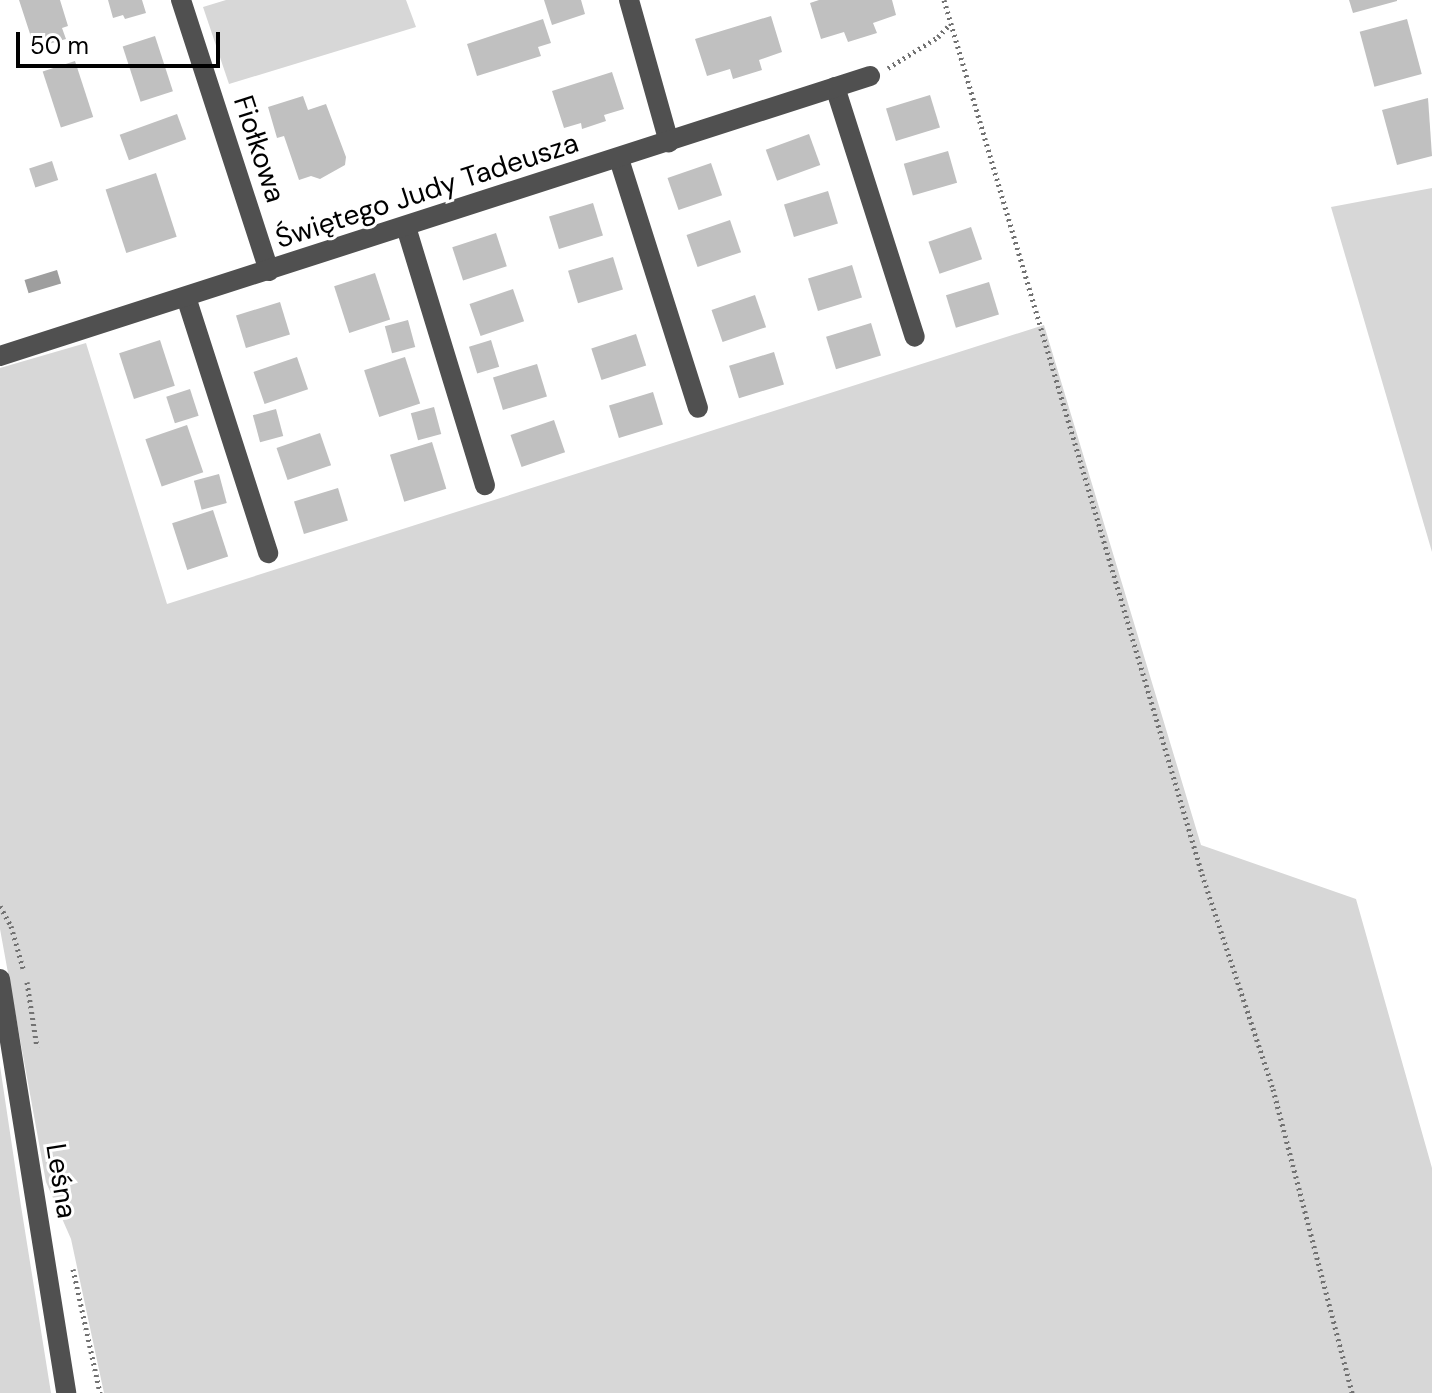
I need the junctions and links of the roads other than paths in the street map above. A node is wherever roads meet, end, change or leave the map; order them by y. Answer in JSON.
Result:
{"nodes":[{"id":1,"x":181,"y":0,"type":"edge"},
{"id":2,"x":629,"y":0,"type":"edge"},
{"id":3,"x":870,"y":76,"type":"road end"},
{"id":4,"x":835,"y":87,"type":"junction"},
{"id":5,"x":669,"y":142,"type":"junction"},
{"id":6,"x":619,"y":159,"type":"junction"},
{"id":7,"x":406,"y":227,"type":"junction"},
{"id":8,"x":269,"y":271,"type":"junction"},
{"id":9,"x":186,"y":297,"type":"junction"},
{"id":10,"x":915,"y":337,"type":"dead end"},
{"id":11,"x":0,"y":356,"type":"edge"},
{"id":12,"x":698,"y":408,"type":"dead end"},
{"id":13,"x":485,"y":485,"type":"dead end"},
{"id":14,"x":268,"y":553,"type":"dead end"},
{"id":15,"x":0,"y":979,"type":"edge"},
{"id":16,"x":66,"y":1393,"type":"edge"}],
"edges":[{"from":1,"to":8,"type":"street","name":"Fiołkowa"},
{"from":2,"to":5,"type":"street"},
{"from":3,"to":4,"type":"street","name":"Świętego Judy Tadeusza"},
{"from":4,"to":5,"type":"street","name":"Świętego Judy Tadeusza"},
{"from":4,"to":10,"type":"street"},
{"from":5,"to":6,"type":"street","name":"Świętego Judy Tadeusza"},
{"from":6,"to":7,"type":"street","name":"Świętego Judy Tadeusza"},
{"from":6,"to":12,"type":"street"},
{"from":7,"to":8,"type":"street","name":"Świętego Judy Tadeusza"},
{"from":7,"to":13,"type":"street"},
{"from":8,"to":9,"type":"street","name":"Świętego Judy Tadeusza"},
{"from":9,"to":11,"type":"street","name":"Świętego Judy Tadeusza"},
{"from":9,"to":14,"type":"street"},
{"from":15,"to":16,"type":"street","name":"Leśna"}]}
